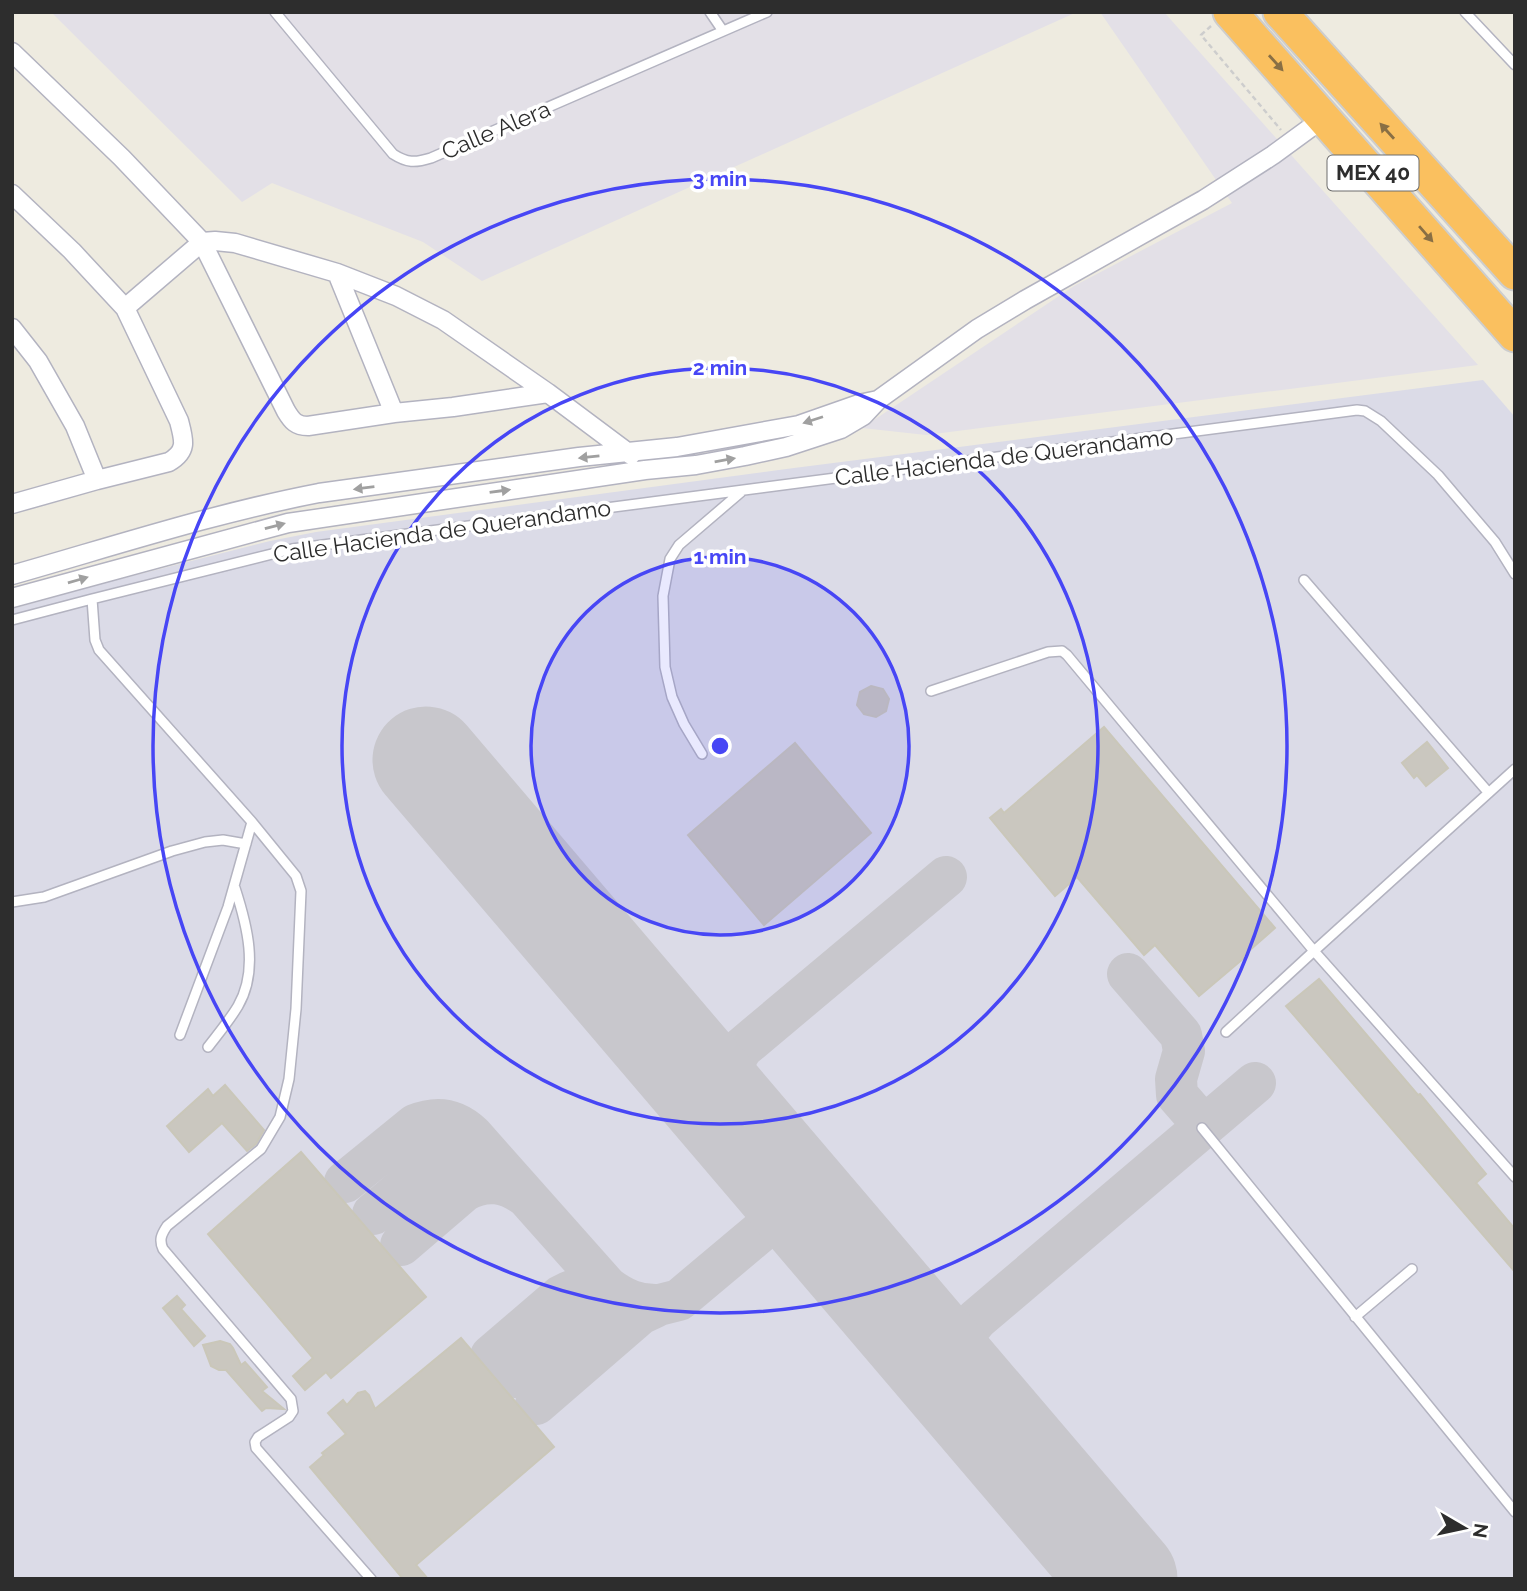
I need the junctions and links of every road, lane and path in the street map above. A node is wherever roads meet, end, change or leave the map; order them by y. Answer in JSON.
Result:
{"nodes":[{"id":1,"x":275,"y":12,"type":"edge"},
{"id":2,"x":710,"y":12,"type":"edge"},
{"id":3,"x":767,"y":12,"type":"edge"},
{"id":4,"x":1230,"y":12,"type":"edge"},
{"id":5,"x":1280,"y":12,"type":"edge"},
{"id":6,"x":1465,"y":12,"type":"edge"},
{"id":7,"x":723,"y":31,"type":"junction"},
{"id":8,"x":1201,"y":35,"type":"dead end"},
{"id":9,"x":12,"y":52,"type":"edge"},
{"id":10,"x":1515,"y":65,"type":"edge"},
{"id":11,"x":1325,"y":117,"type":"junction"},
{"id":12,"x":1291,"y":142,"type":"junction"},
{"id":13,"x":12,"y":194,"type":"edge"},
{"id":14,"x":202,"y":242,"type":"junction"},
{"id":15,"x":337,"y":273,"type":"junction"},
{"id":16,"x":1515,"y":273,"type":"edge"},
{"id":17,"x":125,"y":308,"type":"junction"},
{"id":18,"x":12,"y":328,"type":"edge"},
{"id":19,"x":1515,"y":335,"type":"edge"},
{"id":20,"x":548,"y":393,"type":"junction"},
{"id":21,"x":878,"y":400,"type":"junction"},
{"id":22,"x":394,"y":413,"type":"junction"},
{"id":23,"x":629,"y":453,"type":"junction"},
{"id":24,"x":645,"y":470,"type":"junction"},
{"id":25,"x":97,"y":480,"type":"junction"},
{"id":26,"x":742,"y":491,"type":"junction"},
{"id":27,"x":12,"y":504,"type":"edge"},
{"id":28,"x":1515,"y":574,"type":"edge"},
{"id":29,"x":12,"y":575,"type":"edge"},
{"id":30,"x":1304,"y":580,"type":"dead end"},
{"id":31,"x":12,"y":598,"type":"edge"},
{"id":32,"x":92,"y":599,"type":"junction"},
{"id":33,"x":12,"y":620,"type":"edge"},
{"id":34,"x":931,"y":691,"type":"dead end"},
{"id":35,"x":702,"y":754,"type":"dead end"},
{"id":36,"x":1515,"y":769,"type":"edge"},
{"id":37,"x":1488,"y":792,"type":"junction"},
{"id":38,"x":251,"y":822,"type":"junction"},
{"id":39,"x":246,"y":844,"type":"junction"},
{"id":40,"x":234,"y":886,"type":"junction"},
{"id":41,"x":12,"y":902,"type":"edge"},
{"id":42,"x":1314,"y":951,"type":"junction"},
{"id":43,"x":1226,"y":1032,"type":"dead end"},
{"id":44,"x":180,"y":1035,"type":"dead end"},
{"id":45,"x":208,"y":1047,"type":"dead end"},
{"id":46,"x":1202,"y":1128,"type":"dead end"},
{"id":47,"x":1515,"y":1177,"type":"edge"},
{"id":48,"x":1412,"y":1269,"type":"dead end"},
{"id":49,"x":1355,"y":1317,"type":"junction"},
{"id":50,"x":1515,"y":1512,"type":"edge"},
{"id":51,"x":371,"y":1579,"type":"edge"}],
"edges":[{"from":1,"to":7,"type":"lane","name":"Calle Alera"},
{"from":2,"to":7,"type":"lane"},
{"from":3,"to":7,"type":"lane","name":"Calle Alera"},
{"from":4,"to":11,"type":"highway","number":"MEX 40","one_way":true},
{"from":16,"to":5,"type":"highway","number":"MEX 40","one_way":true},
{"from":6,"to":10,"type":"lane"},
{"from":8,"to":12,"type":"path"},
{"from":9,"to":14,"type":"street"},
{"from":11,"to":12,"type":"street","name":"Calle Hacienda de Querandamo"},
{"from":11,"to":19,"type":"highway","number":"MEX 40","one_way":true},
{"from":12,"to":21,"type":"street","name":"Calle Hacienda de Querandamo"},
{"from":13,"to":17,"type":"street"},
{"from":14,"to":15,"type":"street"},
{"from":14,"to":17,"type":"street"},
{"from":14,"to":22,"type":"street"},
{"from":15,"to":20,"type":"street"},
{"from":15,"to":22,"type":"street"},
{"from":17,"to":25,"type":"street"},
{"from":18,"to":25,"type":"street"},
{"from":20,"to":22,"type":"street"},
{"from":20,"to":23,"type":"street"},
{"from":21,"to":23,"type":"street","name":"Calle Hacienda de Querandamo","one_way":true},
{"from":24,"to":21,"type":"street","name":"Calle Hacienda de Querandamo","one_way":true},
{"from":23,"to":24,"type":"street"},
{"from":23,"to":29,"type":"street","name":"Calle Hacienda de Querandamo","one_way":true},
{"from":31,"to":24,"type":"street","name":"Calle Hacienda de Querandamo","one_way":true},
{"from":25,"to":27,"type":"street"},
{"from":26,"to":28,"type":"lane","name":"Calle Hacienda de Querandamo"},
{"from":26,"to":32,"type":"lane","name":"Calle Hacienda de Querandamo"},
{"from":26,"to":35,"type":"lane"},
{"from":30,"to":37,"type":"lane"},
{"from":32,"to":33,"type":"lane","name":"Calle Hacienda de Querandamo"},
{"from":32,"to":38,"type":"lane"},
{"from":34,"to":42,"type":"lane"},
{"from":36,"to":37,"type":"lane"},
{"from":37,"to":42,"type":"lane"},
{"from":38,"to":39,"type":"lane"},
{"from":38,"to":51,"type":"lane"},
{"from":39,"to":40,"type":"lane"},
{"from":39,"to":41,"type":"lane"},
{"from":40,"to":44,"type":"lane"},
{"from":40,"to":45,"type":"lane"},
{"from":42,"to":43,"type":"lane"},
{"from":42,"to":47,"type":"lane"},
{"from":46,"to":49,"type":"lane"},
{"from":48,"to":49,"type":"lane"},
{"from":49,"to":50,"type":"lane"}]}
